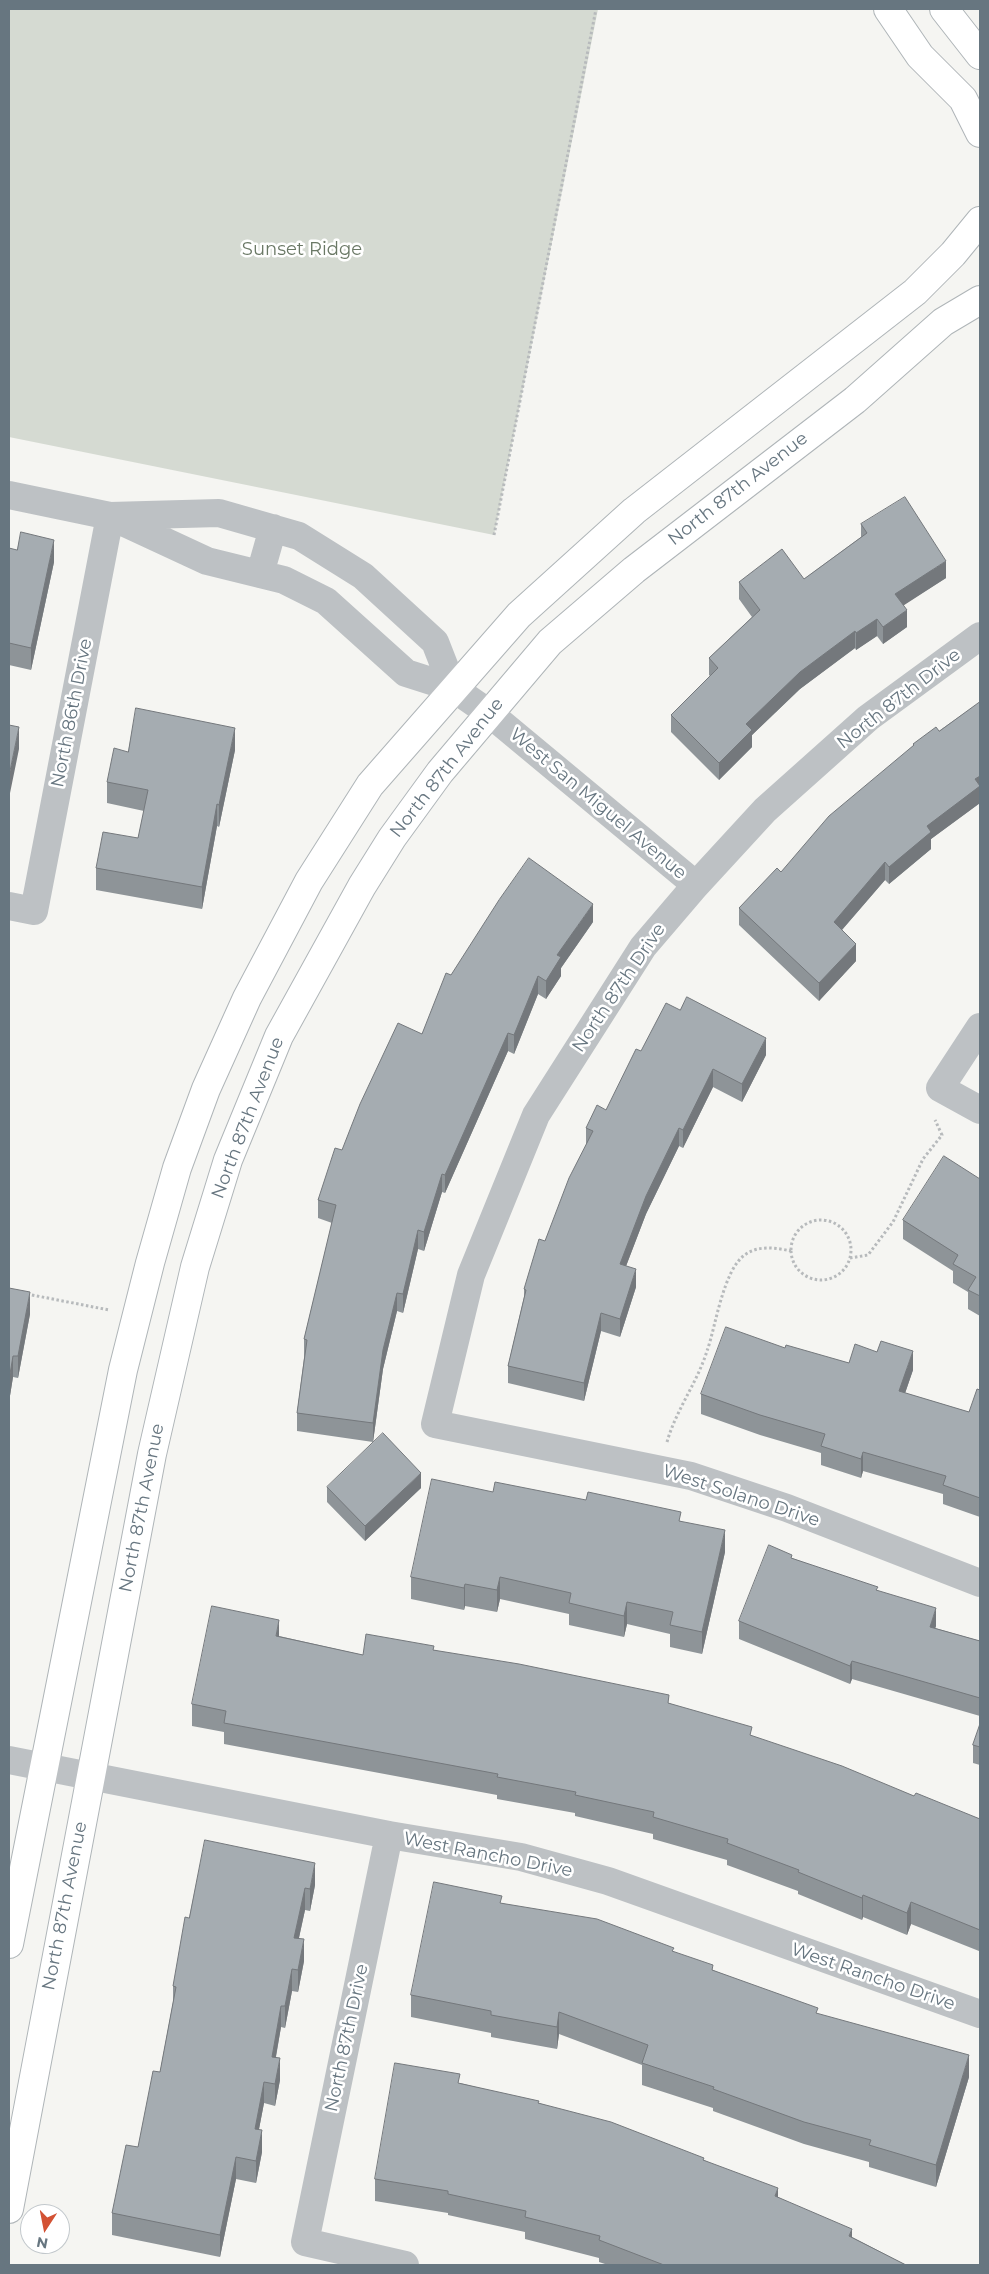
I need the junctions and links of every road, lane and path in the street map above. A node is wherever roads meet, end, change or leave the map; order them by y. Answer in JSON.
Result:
{"nodes":[{"id":1,"x":596,"y":9,"type":"edge"},
{"id":2,"x":888,"y":9,"type":"edge"},
{"id":3,"x":944,"y":9,"type":"edge"},
{"id":4,"x":980,"y":55,"type":"edge"},
{"id":5,"x":980,"y":133,"type":"edge"},
{"id":6,"x":980,"y":221,"type":"edge"},
{"id":7,"x":980,"y":300,"type":"edge"},
{"id":8,"x":9,"y":495,"type":"edge"},
{"id":9,"x":110,"y":516,"type":"junction"},
{"id":10,"x":273,"y":528,"type":"junction"},
{"id":11,"x":494,"y":536,"type":"dead end"},
{"id":12,"x":260,"y":574,"type":"junction"},
{"id":13,"x":980,"y":636,"type":"edge"},
{"id":14,"x":453,"y":688,"type":"junction"},
{"id":15,"x":488,"y":713,"type":"junction"},
{"id":16,"x":696,"y":885,"type":"junction"},
{"id":17,"x":22,"y":908,"type":"edge"},
{"id":18,"x":980,"y":1027,"type":"edge"},
{"id":19,"x":959,"y":1098,"type":"edge"},
{"id":20,"x":791,"y":1251,"type":"junction"},
{"id":21,"x":850,"y":1258,"type":"junction"},
{"id":22,"x":18,"y":1292,"type":"edge"},
{"id":23,"x":137,"y":1315,"type":"junction"},
{"id":24,"x":435,"y":1424,"type":"joint"},
{"id":25,"x":661,"y":1469,"type":"junction"},
{"id":26,"x":980,"y":1583,"type":"edge"},
{"id":27,"x":9,"y":1760,"type":"edge"},
{"id":28,"x":43,"y":1766,"type":"junction"},
{"id":29,"x":89,"y":1776,"type":"junction"},
{"id":30,"x":389,"y":1835,"type":"junction"},
{"id":31,"x":9,"y":1944,"type":"edge"},
{"id":32,"x":980,"y":2014,"type":"edge"},
{"id":33,"x":9,"y":2209,"type":"edge"},
{"id":34,"x":405,"y":2265,"type":"edge"}],
"edges":[{"from":1,"to":11,"type":"path"},
{"from":2,"to":5,"type":"street"},
{"from":3,"to":4,"type":"street"},
{"from":6,"to":14,"type":"street"},
{"from":7,"to":15,"type":"street","name":"North 87th Avenue"},
{"from":8,"to":9,"type":"street","name":"West San Miguel Avenue"},
{"from":9,"to":10,"type":"street","name":"West San Miguel Avenue"},
{"from":9,"to":12,"type":"street","name":"West San Miguel Avenue"},
{"from":9,"to":17,"type":"street","name":"North 86th Drive"},
{"from":10,"to":12,"type":"street"},
{"from":10,"to":14,"type":"street","name":"West San Miguel Avenue"},
{"from":12,"to":14,"type":"street","name":"West San Miguel Avenue"},
{"from":13,"to":16,"type":"street","name":"North 87th Drive"},
{"from":14,"to":15,"type":"street","name":"West San Miguel Avenue"},
{"from":14,"to":23,"type":"street"},
{"from":15,"to":16,"type":"street","name":"West San Miguel Avenue"},
{"from":15,"to":29,"type":"street","name":"North 87th Avenue"},
{"from":16,"to":24,"type":"street","name":"North 87th Drive"},
{"from":18,"to":19,"type":"street"},
{"from":19,"to":21,"type":"path"},
{"from":20,"to":21,"type":"path"},
{"from":20,"to":21,"type":"path"},
{"from":20,"to":25,"type":"path"},
{"from":22,"to":23,"type":"path"},
{"from":23,"to":28,"type":"street"},
{"from":24,"to":25,"type":"street","name":"West Solano Drive"},
{"from":25,"to":26,"type":"street","name":"West Solano Drive"},
{"from":27,"to":28,"type":"street","name":"West Rancho Drive"},
{"from":28,"to":29,"type":"street","name":"West Rancho Drive"},
{"from":28,"to":31,"type":"street"},
{"from":29,"to":30,"type":"street","name":"West Rancho Drive"},
{"from":29,"to":33,"type":"street","name":"North 87th Avenue"},
{"from":30,"to":32,"type":"street","name":"West Rancho Drive"},
{"from":30,"to":34,"type":"street","name":"North 87th Drive"}]}
